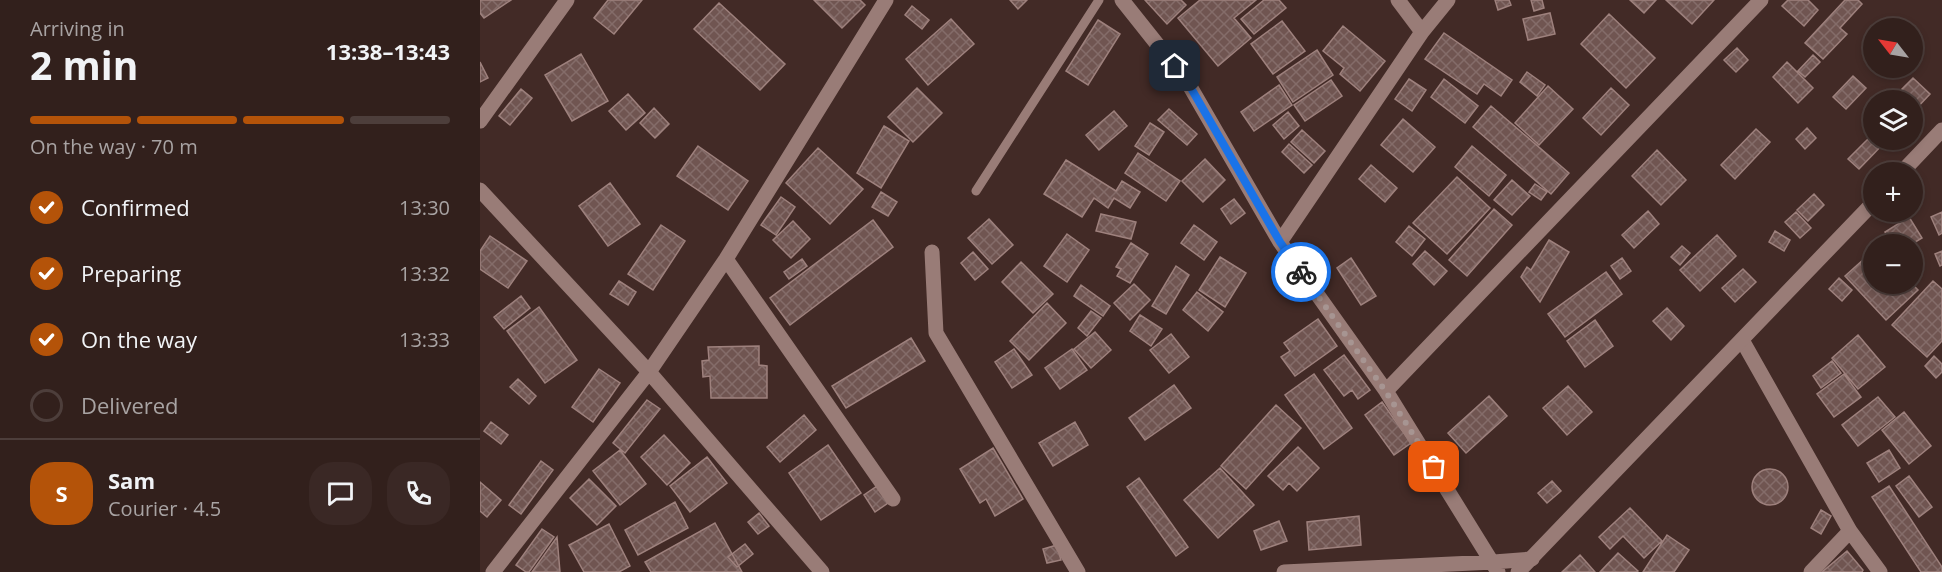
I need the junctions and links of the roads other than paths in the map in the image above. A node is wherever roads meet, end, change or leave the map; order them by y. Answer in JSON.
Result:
{"nodes":[{"id":1,"x":567,"y":0,"type":"edge"},
{"id":2,"x":886,"y":0,"type":"edge"},
{"id":3,"x":1099,"y":0,"type":"edge"},
{"id":4,"x":1122,"y":0,"type":"edge"},
{"id":5,"x":1398,"y":0,"type":"edge"},
{"id":6,"x":1449,"y":0,"type":"edge"},
{"id":7,"x":1761,"y":0,"type":"edge"},
{"id":8,"x":1422,"y":32,"type":"junction"},
{"id":9,"x":480,"y":121,"type":"edge"},
{"id":10,"x":1942,"y":130,"type":"edge"},
{"id":11,"x":1912,"y":162,"type":"edge"},
{"id":12,"x":480,"y":190,"type":"edge"},
{"id":13,"x":976,"y":191,"type":"dead end"},
{"id":14,"x":1863,"y":214,"type":"edge"},
{"id":15,"x":1280,"y":242,"type":"junction"},
{"id":16,"x":932,"y":252,"type":"dead end"},
{"id":17,"x":726,"y":259,"type":"junction"},
{"id":18,"x":1742,"y":340,"type":"junction"},
{"id":19,"x":649,"y":372,"type":"junction"},
{"id":20,"x":1386,"y":392,"type":"junction"},
{"id":21,"x":893,"y":499,"type":"dead end"},
{"id":22,"x":1850,"y":531,"type":"junction"},
{"id":23,"x":1532,"y":559,"type":"junction"},
{"id":24,"x":1496,"y":567,"type":"edge"},
{"id":25,"x":493,"y":572,"type":"edge"},
{"id":26,"x":822,"y":572,"type":"edge"},
{"id":27,"x":1078,"y":572,"type":"edge"},
{"id":28,"x":1284,"y":572,"type":"edge"},
{"id":29,"x":1518,"y":572,"type":"edge"},
{"id":30,"x":1811,"y":572,"type":"edge"},
{"id":31,"x":1880,"y":572,"type":"edge"}],
"edges":[{"from":1,"to":9,"type":"street"},
{"from":2,"to":17,"type":"street"},
{"from":3,"to":13,"type":"lane"},
{"from":4,"to":15,"type":"street"},
{"from":5,"to":8,"type":"street"},
{"from":6,"to":8,"type":"street"},
{"from":7,"to":20,"type":"street"},
{"from":8,"to":15,"type":"street"},
{"from":10,"to":11,"type":"street"},
{"from":12,"to":19,"type":"street"},
{"from":14,"to":18,"type":"street"},
{"from":15,"to":20,"type":"street"},
{"from":16,"to":27,"type":"street"},
{"from":17,"to":19,"type":"street"},
{"from":17,"to":21,"type":"street"},
{"from":18,"to":22,"type":"street"},
{"from":18,"to":23,"type":"street"},
{"from":19,"to":25,"type":"street"},
{"from":19,"to":26,"type":"street"},
{"from":20,"to":24,"type":"street"},
{"from":22,"to":30,"type":"street"},
{"from":22,"to":31,"type":"street"},
{"from":23,"to":24,"type":"street"},
{"from":23,"to":29,"type":"street"},
{"from":24,"to":28,"type":"street"}]}
